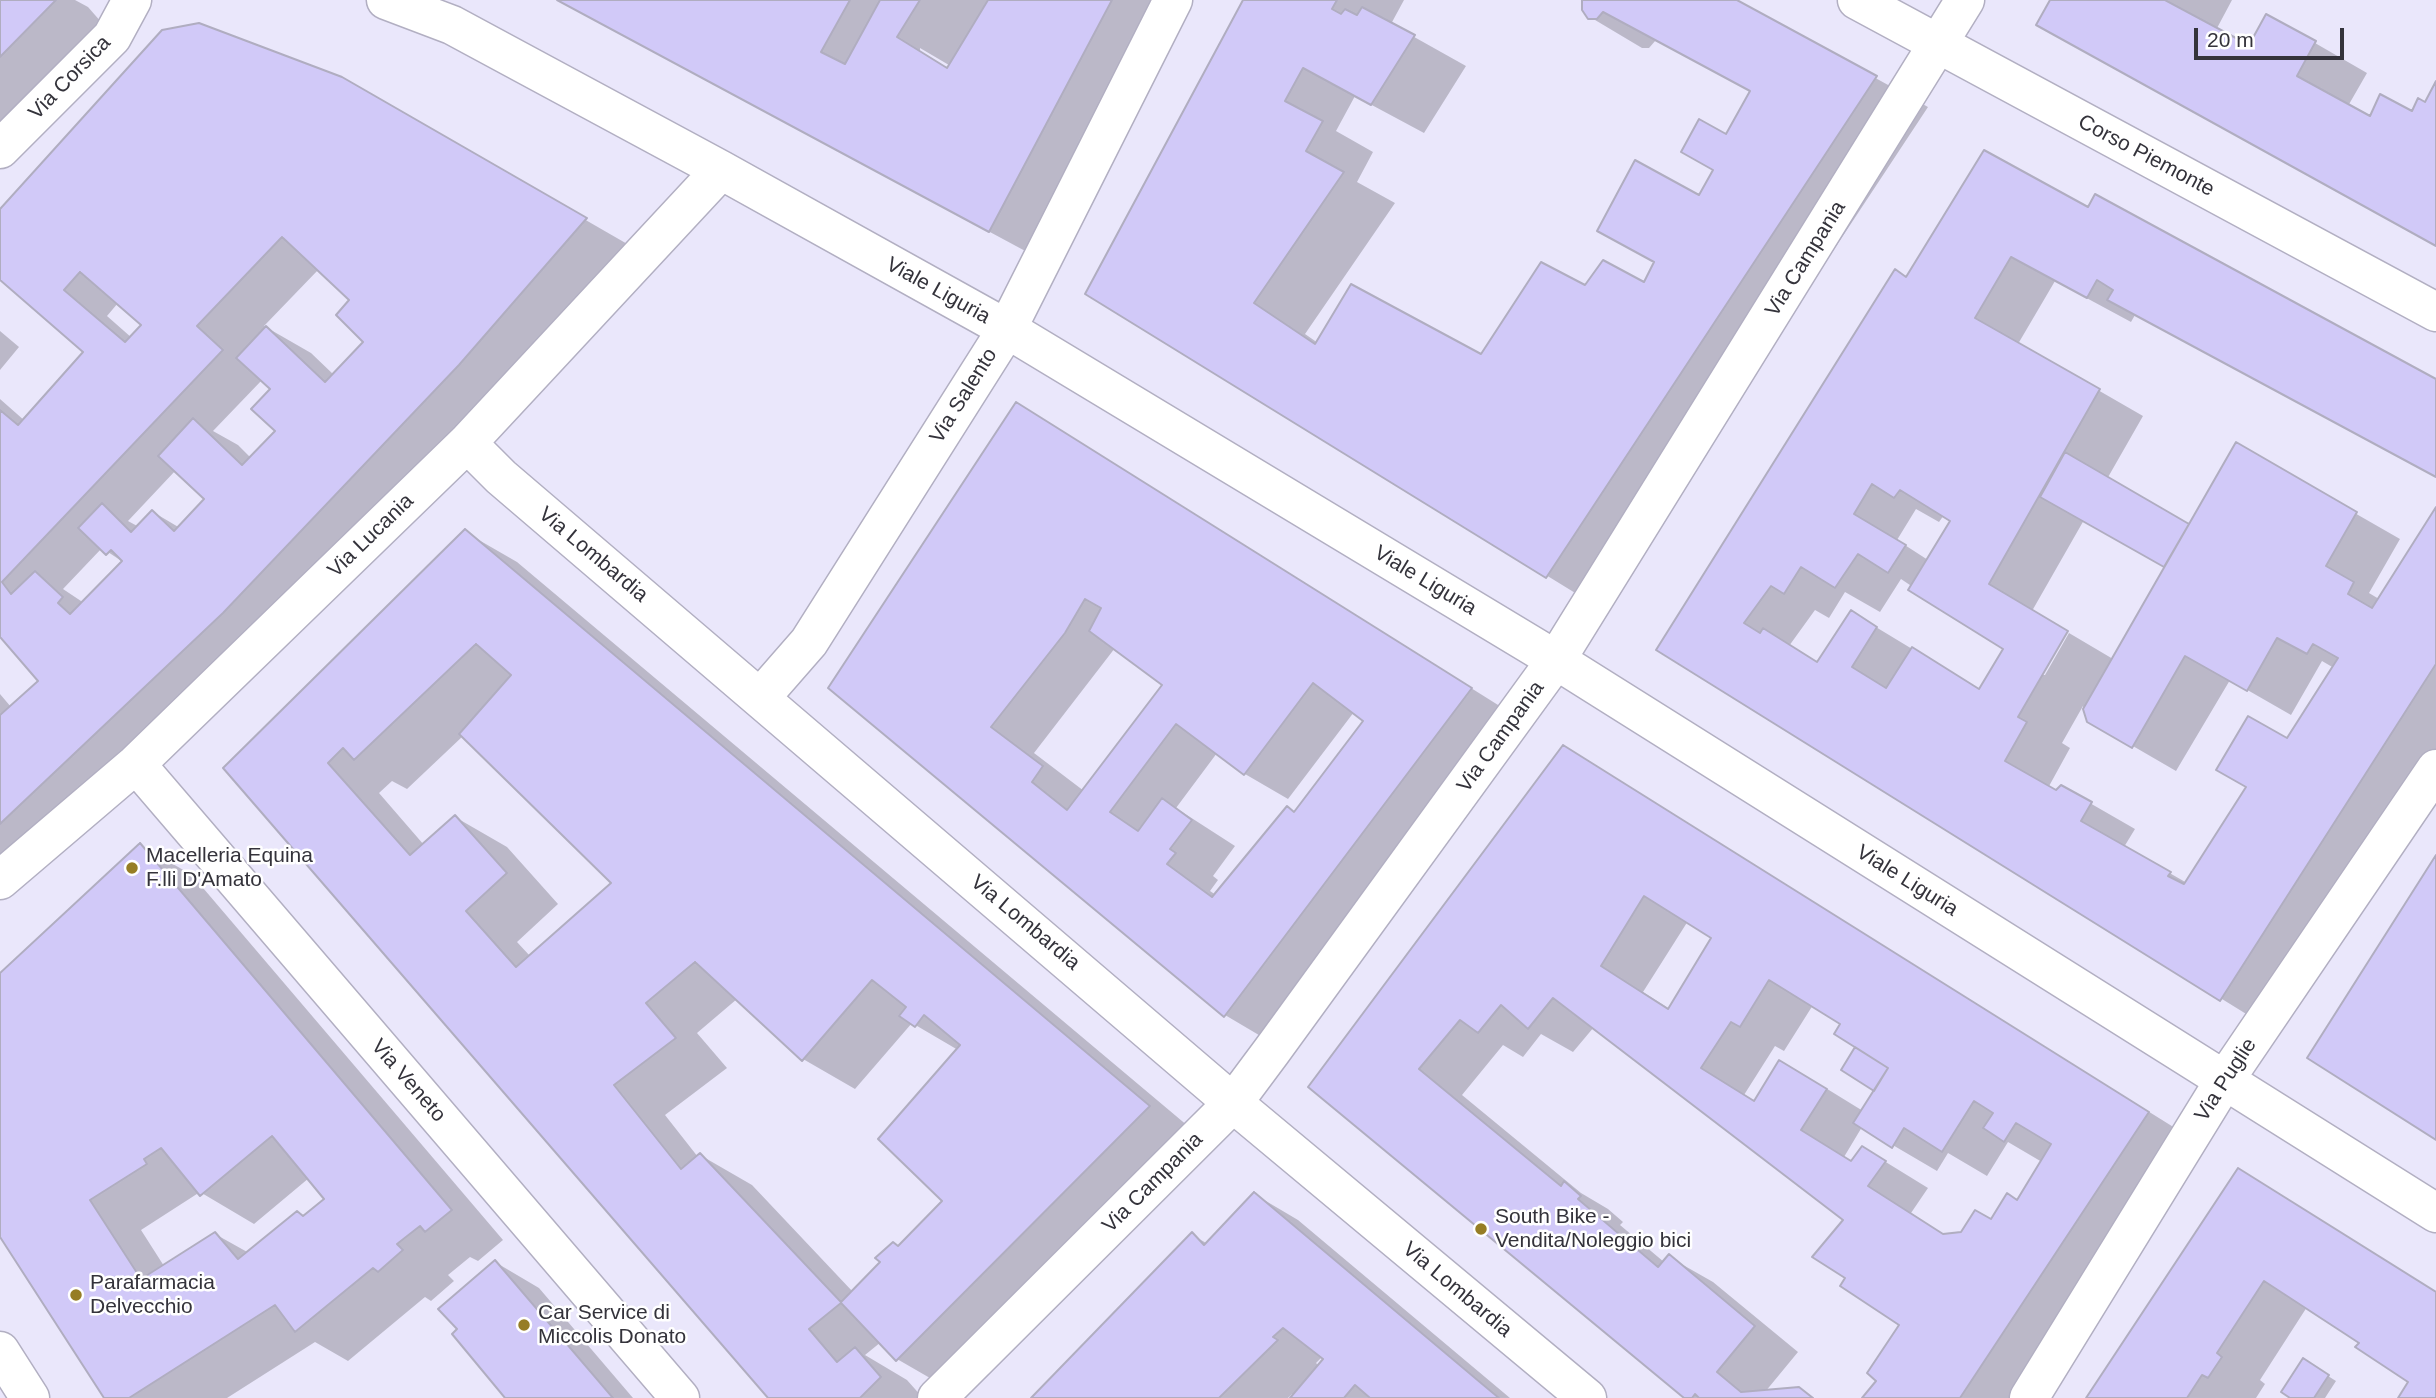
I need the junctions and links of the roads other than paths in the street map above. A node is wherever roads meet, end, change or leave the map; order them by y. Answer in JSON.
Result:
{"nodes":[{"id":1,"x":132,"y":0,"type":"edge"},
{"id":2,"x":386,"y":0,"type":"edge"},
{"id":3,"x":1173,"y":0,"type":"edge"},
{"id":4,"x":1857,"y":0,"type":"edge"},
{"id":5,"x":1965,"y":0,"type":"edge"},
{"id":6,"x":456,"y":13,"type":"edge"},
{"id":7,"x":1940,"y":46,"type":"junction"},
{"id":8,"x":0,"y":149,"type":"edge"},
{"id":9,"x":721,"y":170,"type":"junction"},
{"id":10,"x":2436,"y":312,"type":"edge"},
{"id":11,"x":1007,"y":329,"type":"junction"},
{"id":12,"x":467,"y":443,"type":"junction"},
{"id":13,"x":1556,"y":660,"type":"junction"},
{"id":14,"x":761,"y":697,"type":"junction"},
{"id":15,"x":136,"y":764,"type":"junction"},
{"id":16,"x":2436,"y":769,"type":"edge"},
{"id":17,"x":0,"y":880,"type":"edge"},
{"id":18,"x":2224,"y":1081,"type":"junction"},
{"id":19,"x":1233,"y":1103,"type":"junction"},
{"id":20,"x":2436,"y":1213,"type":"edge"},
{"id":21,"x":0,"y":1350,"type":"edge"},
{"id":22,"x":30,"y":1398,"type":"edge"},
{"id":23,"x":680,"y":1398,"type":"edge"},
{"id":24,"x":937,"y":1398,"type":"edge"},
{"id":25,"x":1587,"y":1398,"type":"edge"},
{"id":26,"x":2029,"y":1398,"type":"edge"}],
"edges":[{"from":1,"to":8,"type":"street","name":"Via Corsica"},
{"from":2,"to":6,"type":"street","name":"Viale Liguria"},
{"from":3,"to":11,"type":"street","name":"Via Salento"},
{"from":4,"to":7,"type":"street","name":"Corso Piemonte"},
{"from":5,"to":7,"type":"street","name":"Via Campania"},
{"from":6,"to":9,"type":"street","name":"Viale Liguria"},
{"from":7,"to":10,"type":"street","name":"Corso Piemonte"},
{"from":7,"to":13,"type":"street","name":"Via Campania"},
{"from":9,"to":11,"type":"street","name":"Viale Liguria"},
{"from":9,"to":12,"type":"street","name":"Via Lucania"},
{"from":11,"to":13,"type":"street","name":"Viale Liguria"},
{"from":11,"to":14,"type":"street","name":"Via Salento"},
{"from":12,"to":14,"type":"street","name":"Via Lombardia"},
{"from":12,"to":15,"type":"street","name":"Via Lucania"},
{"from":13,"to":18,"type":"street","name":"Viale Liguria"},
{"from":13,"to":19,"type":"street","name":"Via Campania"},
{"from":14,"to":19,"type":"street","name":"Via Lombardia"},
{"from":15,"to":17,"type":"street","name":"Via Lucania"},
{"from":15,"to":23,"type":"street","name":"Via Veneto"},
{"from":16,"to":18,"type":"street","name":"Via Puglie"},
{"from":18,"to":20,"type":"street","name":"Viale Liguria"},
{"from":18,"to":26,"type":"street","name":"Via Puglie"},
{"from":19,"to":24,"type":"street","name":"Via Campania"},
{"from":19,"to":25,"type":"street","name":"Via Lombardia"},
{"from":21,"to":22,"type":"street"}]}
